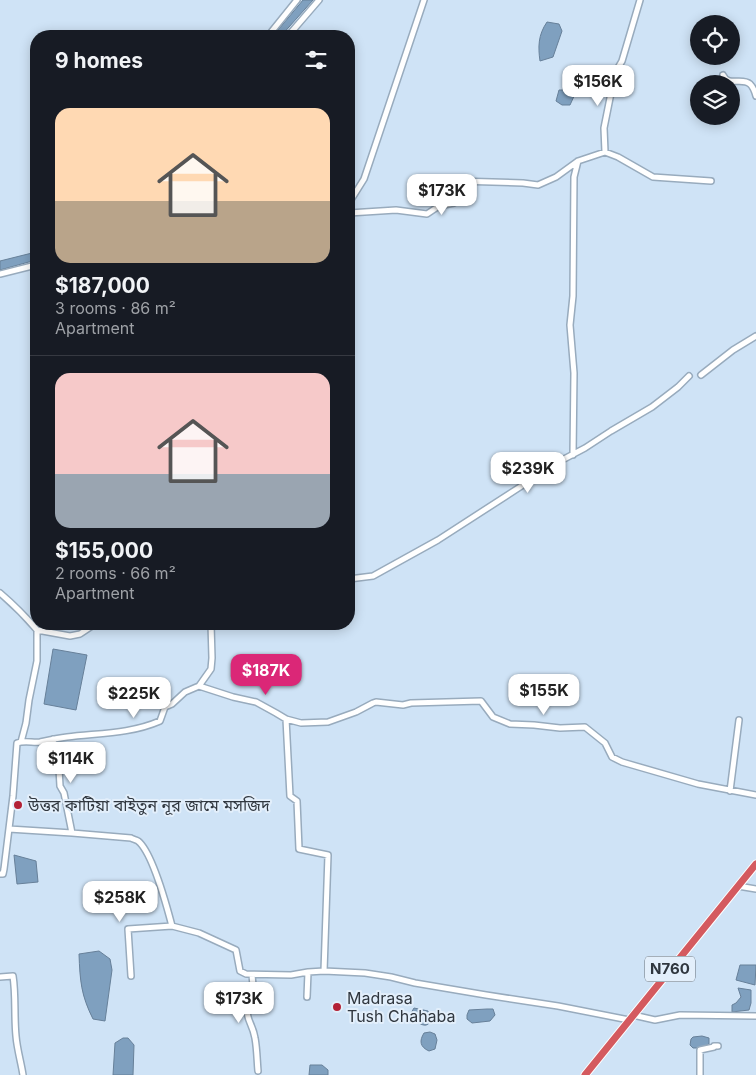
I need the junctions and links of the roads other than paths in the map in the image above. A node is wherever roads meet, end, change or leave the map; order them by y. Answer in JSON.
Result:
{"nodes":[{"id":1,"x":297,"y":0,"type":"edge"},
{"id":2,"x":319,"y":0,"type":"edge"},
{"id":3,"x":424,"y":0,"type":"edge"},
{"id":4,"x":640,"y":0,"type":"edge"},
{"id":5,"x":273,"y":30,"type":"edge"},
{"id":6,"x":293,"y":30,"type":"edge"},
{"id":7,"x":740,"y":81,"type":"edge"},
{"id":8,"x":756,"y":96,"type":"edge"},
{"id":9,"x":605,"y":152,"type":"junction"},
{"id":10,"x":578,"y":161,"type":"junction"},
{"id":11,"x":711,"y":181,"type":"dead end"},
{"id":12,"x":355,"y":193,"type":"edge"},
{"id":13,"x":355,"y":213,"type":"edge"},
{"id":14,"x":30,"y":266,"type":"edge"},
{"id":15,"x":0,"y":274,"type":"edge"},
{"id":16,"x":756,"y":336,"type":"edge"},
{"id":17,"x":701,"y":375,"type":"dead end"},
{"id":18,"x":690,"y":376,"type":"dead end"},
{"id":19,"x":573,"y":455,"type":"junction"},
{"id":20,"x":355,"y":579,"type":"edge"},
{"id":21,"x":0,"y":594,"type":"edge"},
{"id":22,"x":30,"y":622,"type":"edge"},
{"id":23,"x":36,"y":630,"type":"joint"},
{"id":24,"x":86,"y":630,"type":"edge"},
{"id":25,"x":211,"y":630,"type":"edge"},
{"id":26,"x":199,"y":686,"type":"junction"},
{"id":27,"x":286,"y":719,"type":"junction"},
{"id":28,"x":739,"y":720,"type":"dead end"},
{"id":29,"x":53,"y":739,"type":"junction"},
{"id":30,"x":21,"y":742,"type":"junction"},
{"id":31,"x":730,"y":791,"type":"junction"},
{"id":32,"x":756,"y":795,"type":"edge"},
{"id":33,"x":9,"y":830,"type":"junction"},
{"id":34,"x":72,"y":833,"type":"junction"},
{"id":35,"x":756,"y":864,"type":"edge"},
{"id":36,"x":0,"y":874,"type":"edge"},
{"id":37,"x":738,"y":886,"type":"junction"},
{"id":38,"x":756,"y":889,"type":"edge"},
{"id":39,"x":172,"y":926,"type":"junction"},
{"id":40,"x":324,"y":971,"type":"junction"},
{"id":41,"x":308,"y":972,"type":"junction"},
{"id":42,"x":252,"y":975,"type":"junction"},
{"id":43,"x":131,"y":976,"type":"dead end"},
{"id":44,"x":0,"y":977,"type":"edge"},
{"id":45,"x":307,"y":997,"type":"dead end"},
{"id":46,"x":756,"y":1016,"type":"edge"},
{"id":47,"x":631,"y":1017,"type":"junction"},
{"id":48,"x":718,"y":1046,"type":"dead end"},
{"id":49,"x":258,"y":1071,"type":"dead end"},
{"id":50,"x":23,"y":1075,"type":"edge"},
{"id":51,"x":585,"y":1075,"type":"edge"},
{"id":52,"x":700,"y":1075,"type":"edge"}],
"edges":[{"from":1,"to":5,"type":"street"},
{"from":2,"to":6,"type":"street"},
{"from":3,"to":12,"type":"street"},
{"from":4,"to":9,"type":"street"},
{"from":7,"to":8,"type":"street"},
{"from":9,"to":10,"type":"street"},
{"from":9,"to":11,"type":"street"},
{"from":10,"to":13,"type":"street"},
{"from":10,"to":19,"type":"street"},
{"from":14,"to":15,"type":"street"},
{"from":16,"to":17,"type":"street"},
{"from":18,"to":19,"type":"street"},
{"from":19,"to":20,"type":"street"},
{"from":21,"to":22,"type":"street"},
{"from":23,"to":24,"type":"street"},
{"from":23,"to":30,"type":"street"},
{"from":25,"to":26,"type":"street"},
{"from":26,"to":27,"type":"street"},
{"from":26,"to":29,"type":"street"},
{"from":27,"to":31,"type":"street"},
{"from":27,"to":40,"type":"street"},
{"from":28,"to":31,"type":"street"},
{"from":29,"to":30,"type":"street"},
{"from":29,"to":34,"type":"street"},
{"from":30,"to":33,"type":"street"},
{"from":31,"to":32,"type":"street"},
{"from":33,"to":34,"type":"street"},
{"from":33,"to":36,"type":"street"},
{"from":34,"to":39,"type":"street"},
{"from":35,"to":37,"type":"highway","number":"N760"},
{"from":37,"to":38,"type":"street"},
{"from":37,"to":47,"type":"highway","number":"N760"},
{"from":39,"to":42,"type":"street"},
{"from":39,"to":43,"type":"street"},
{"from":40,"to":41,"type":"street"},
{"from":40,"to":47,"type":"street"},
{"from":41,"to":42,"type":"street"},
{"from":41,"to":45,"type":"street"},
{"from":42,"to":49,"type":"street"},
{"from":44,"to":50,"type":"street"},
{"from":46,"to":47,"type":"street"},
{"from":47,"to":51,"type":"highway","number":"N760"},
{"from":48,"to":52,"type":"street"}]}
